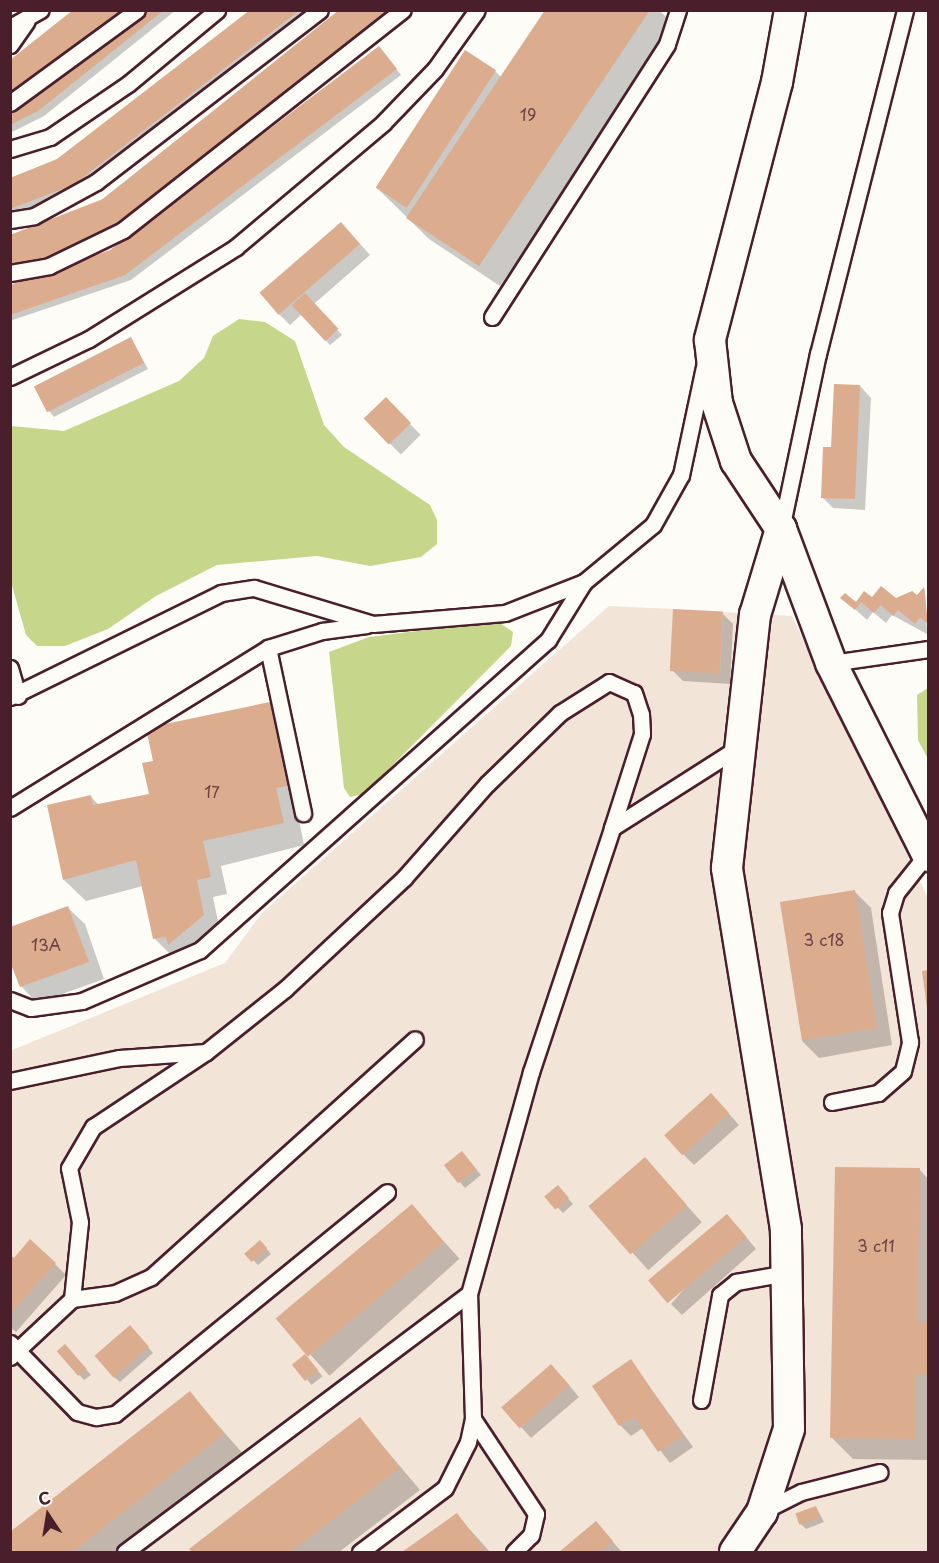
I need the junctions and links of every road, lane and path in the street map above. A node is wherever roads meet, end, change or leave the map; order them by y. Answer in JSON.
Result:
{"nodes":[{"id":1,"x":137,"y":10,"type":"edge"},
{"id":2,"x":217,"y":10,"type":"edge"},
{"id":3,"x":320,"y":10,"type":"edge"},
{"id":4,"x":404,"y":10,"type":"edge"},
{"id":5,"x":477,"y":10,"type":"edge"},
{"id":6,"x":678,"y":10,"type":"edge"},
{"id":7,"x":790,"y":10,"type":"edge"},
{"id":8,"x":905,"y":10,"type":"edge"},
{"id":9,"x":35,"y":14,"type":"edge"},
{"id":10,"x":10,"y":27,"type":"edge"},
{"id":11,"x":10,"y":45,"type":"edge"},
{"id":12,"x":10,"y":103,"type":"edge"},
{"id":13,"x":10,"y":149,"type":"edge"},
{"id":14,"x":10,"y":220,"type":"edge"},
{"id":15,"x":10,"y":273,"type":"edge"},
{"id":16,"x":492,"y":317,"type":"dead end"},
{"id":17,"x":710,"y":340,"type":"junction"},
{"id":18,"x":10,"y":377,"type":"edge"},
{"id":19,"x":781,"y":529,"type":"junction"},
{"id":20,"x":584,"y":582,"type":"junction"},
{"id":21,"x":373,"y":624,"type":"junction"},
{"id":22,"x":268,"y":648,"type":"junction"},
{"id":23,"x":928,"y":649,"type":"edge"},
{"id":24,"x":831,"y":663,"type":"junction"},
{"id":25,"x":10,"y":668,"type":"edge"},
{"id":26,"x":14,"y":697,"type":"edge"},
{"id":27,"x":739,"y":747,"type":"junction"},
{"id":28,"x":10,"y":808,"type":"edge"},
{"id":29,"x":303,"y":813,"type":"dead end"},
{"id":30,"x":612,"y":828,"type":"junction"},
{"id":31,"x":928,"y":855,"type":"edge"},
{"id":32,"x":10,"y":1000,"type":"edge"},
{"id":33,"x":415,"y":1039,"type":"dead end"},
{"id":34,"x":206,"y":1052,"type":"junction"},
{"id":35,"x":10,"y":1081,"type":"edge"},
{"id":36,"x":832,"y":1102,"type":"dead end"},
{"id":37,"x":387,"y":1192,"type":"dead end"},
{"id":38,"x":787,"y":1273,"type":"junction"},
{"id":39,"x":469,"y":1294,"type":"junction"},
{"id":40,"x":72,"y":1299,"type":"junction"},
{"id":41,"x":14,"y":1350,"type":"edge"},
{"id":42,"x":701,"y":1400,"type":"dead end"},
{"id":43,"x":473,"y":1419,"type":"junction"},
{"id":44,"x":880,"y":1472,"type":"dead end"},
{"id":45,"x":762,"y":1512,"type":"junction"},
{"id":46,"x":127,"y":1552,"type":"edge"},
{"id":47,"x":360,"y":1552,"type":"edge"},
{"id":48,"x":514,"y":1552,"type":"edge"},
{"id":49,"x":735,"y":1552,"type":"edge"}],
"edges":[{"from":1,"to":12,"type":"lane"},
{"from":2,"to":13,"type":"lane"},
{"from":3,"to":14,"type":"lane"},
{"from":4,"to":15,"type":"lane"},
{"from":5,"to":18,"type":"lane"},
{"from":6,"to":16,"type":"lane"},
{"from":7,"to":17,"type":"street"},
{"from":8,"to":19,"type":"lane"},
{"from":9,"to":10,"type":"lane"},
{"from":9,"to":11,"type":"lane"},
{"from":17,"to":19,"type":"street"},
{"from":17,"to":20,"type":"lane"},
{"from":19,"to":24,"type":"street"},
{"from":19,"to":27,"type":"street"},
{"from":20,"to":21,"type":"lane"},
{"from":20,"to":32,"type":"lane"},
{"from":21,"to":22,"type":"lane"},
{"from":21,"to":26,"type":"lane"},
{"from":22,"to":28,"type":"lane"},
{"from":22,"to":29,"type":"lane"},
{"from":23,"to":24,"type":"lane"},
{"from":24,"to":31,"type":"street"},
{"from":25,"to":26,"type":"lane"},
{"from":27,"to":30,"type":"lane"},
{"from":27,"to":38,"type":"street"},
{"from":30,"to":34,"type":"lane"},
{"from":30,"to":39,"type":"lane"},
{"from":31,"to":36,"type":"lane"},
{"from":33,"to":40,"type":"lane"},
{"from":34,"to":35,"type":"lane"},
{"from":34,"to":40,"type":"lane"},
{"from":37,"to":41,"type":"lane"},
{"from":38,"to":42,"type":"lane"},
{"from":38,"to":45,"type":"street"},
{"from":39,"to":43,"type":"lane"},
{"from":39,"to":46,"type":"lane"},
{"from":40,"to":41,"type":"lane"},
{"from":43,"to":47,"type":"lane"},
{"from":43,"to":48,"type":"lane"},
{"from":44,"to":45,"type":"lane"},
{"from":45,"to":49,"type":"street"}]}
